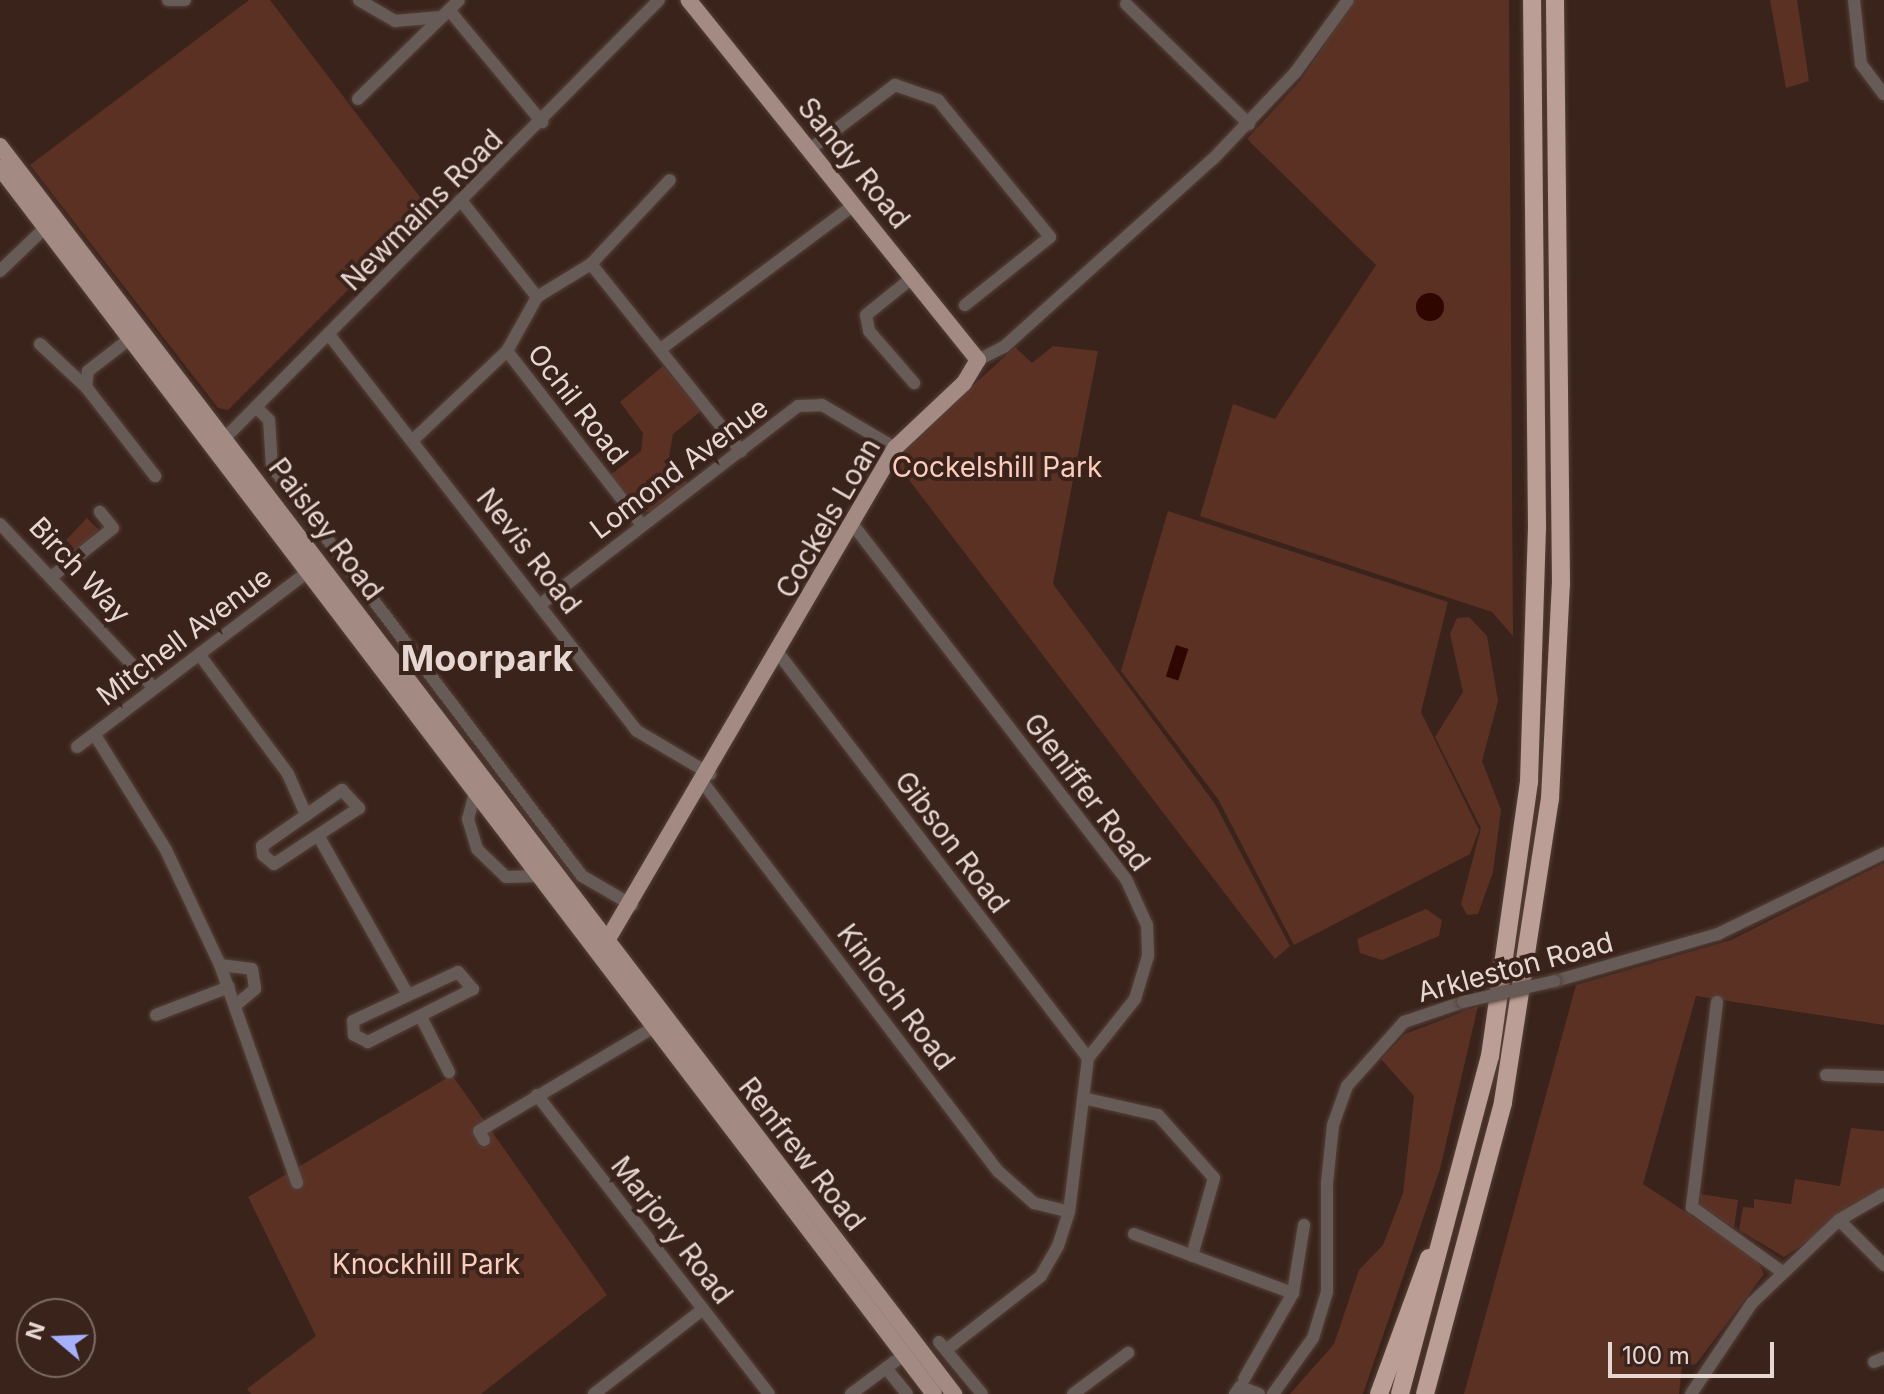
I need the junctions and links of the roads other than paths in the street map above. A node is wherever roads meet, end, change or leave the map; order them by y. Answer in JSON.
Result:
{"nodes":[{"id":1,"x":168,"y":0,"type":"edge"},
{"id":2,"x":185,"y":0,"type":"edge"},
{"id":3,"x":359,"y":0,"type":"edge"},
{"id":4,"x":659,"y":0,"type":"edge"},
{"id":5,"x":689,"y":0,"type":"edge"},
{"id":6,"x":1348,"y":0,"type":"edge"},
{"id":7,"x":1532,"y":0,"type":"edge"},
{"id":8,"x":1555,"y":0,"type":"edge"},
{"id":9,"x":1854,"y":0,"type":"edge"},
{"id":10,"x":1126,"y":4,"type":"dead end"},
{"id":11,"x":450,"y":9,"type":"edge"},
{"id":12,"x":1884,"y":94,"type":"edge"},
{"id":13,"x":358,"y":99,"type":"dead end"},
{"id":14,"x":542,"y":122,"type":"junction"},
{"id":15,"x":1249,"y":124,"type":"junction"},
{"id":16,"x":0,"y":146,"type":"edge"},
{"id":17,"x":809,"y":150,"type":"junction"},
{"id":18,"x":0,"y":168,"type":"edge"},
{"id":19,"x":670,"y":180,"type":"dead end"},
{"id":20,"x":463,"y":203,"type":"junction"},
{"id":21,"x":854,"y":205,"type":"junction"},
{"id":22,"x":50,"y":212,"type":"junction"},
{"id":23,"x":48,"y":230,"type":"junction"},
{"id":24,"x":591,"y":264,"type":"junction"},
{"id":25,"x":0,"y":271,"type":"edge"},
{"id":26,"x":913,"y":277,"type":"junction"},
{"id":27,"x":537,"y":297,"type":"junction"},
{"id":28,"x":965,"y":305,"type":"dead end"},
{"id":29,"x":330,"y":336,"type":"junction"},
{"id":30,"x":132,"y":337,"type":"junction"},
{"id":31,"x":40,"y":344,"type":"dead end"},
{"id":32,"x":662,"y":348,"type":"junction"},
{"id":33,"x":507,"y":351,"type":"junction"},
{"id":34,"x":978,"y":360,"type":"junction"},
{"id":35,"x":914,"y":383,"type":"dead end"},
{"id":36,"x":86,"y":387,"type":"junction"},
{"id":37,"x":257,"y":408,"type":"junction"},
{"id":38,"x":412,"y":441,"type":"junction"},
{"id":39,"x":219,"y":444,"type":"junction"},
{"id":40,"x":895,"y":448,"type":"junction"},
{"id":41,"x":741,"y":451,"type":"junction"},
{"id":42,"x":155,"y":476,"type":"dead end"},
{"id":43,"x":100,"y":512,"type":"dead end"},
{"id":44,"x":0,"y":524,"type":"edge"},
{"id":45,"x":642,"y":525,"type":"junction"},
{"id":46,"x":854,"y":526,"type":"junction"},
{"id":47,"x":314,"y":568,"type":"junction"},
{"id":48,"x":54,"y":575,"type":"junction"},
{"id":49,"x":541,"y":604,"type":"junction"},
{"id":50,"x":199,"y":654,"type":"junction"},
{"id":51,"x":779,"y":654,"type":"junction"},
{"id":52,"x":154,"y":688,"type":"junction"},
{"id":53,"x":95,"y":735,"type":"junction"},
{"id":54,"x":77,"y":747,"type":"dead end"},
{"id":55,"x":707,"y":779,"type":"junction"},
{"id":56,"x":475,"y":793,"type":"junction"},
{"id":57,"x":306,"y":816,"type":"junction"},
{"id":58,"x":319,"y":836,"type":"junction"},
{"id":59,"x":1884,"y":853,"type":"edge"},
{"id":60,"x":537,"y":876,"type":"junction"},
{"id":61,"x":632,"y":905,"type":"junction"},
{"id":62,"x":602,"y":950,"type":"junction"},
{"id":63,"x":220,"y":965,"type":"junction"},
{"id":64,"x":229,"y":987,"type":"junction"},
{"id":65,"x":408,"y":995,"type":"junction"},
{"id":66,"x":1717,"y":1002,"type":"dead end"},
{"id":67,"x":236,"y":1005,"type":"junction"},
{"id":68,"x":156,"y":1015,"type":"dead end"},
{"id":69,"x":419,"y":1017,"type":"junction"},
{"id":70,"x":659,"y":1024,"type":"junction"},
{"id":71,"x":1088,"y":1058,"type":"junction"},
{"id":72,"x":449,"y":1072,"type":"dead end"},
{"id":73,"x":1826,"y":1075,"type":"dead end"},
{"id":74,"x":1884,"y":1077,"type":"edge"},
{"id":75,"x":537,"y":1095,"type":"junction"},
{"id":76,"x":1083,"y":1098,"type":"junction"},
{"id":77,"x":1473,"y":1133,"type":"junction"},
{"id":78,"x":484,"y":1140,"type":"dead end"},
{"id":79,"x":297,"y":1183,"type":"dead end"},
{"id":80,"x":1884,"y":1194,"type":"edge"},
{"id":81,"x":1069,"y":1212,"type":"junction"},
{"id":82,"x":1839,"y":1220,"type":"junction"},
{"id":83,"x":1304,"y":1225,"type":"dead end"},
{"id":84,"x":1134,"y":1234,"type":"dead end"},
{"id":85,"x":1192,"y":1256,"type":"junction"},
{"id":86,"x":1884,"y":1265,"type":"edge"},
{"id":87,"x":1782,"y":1272,"type":"junction"},
{"id":88,"x":1293,"y":1293,"type":"junction"},
{"id":89,"x":703,"y":1309,"type":"junction"},
{"id":90,"x":910,"y":1350,"type":"junction"},
{"id":91,"x":1128,"y":1353,"type":"dead end"},
{"id":92,"x":886,"y":1368,"type":"junction"},
{"id":93,"x":1244,"y":1379,"type":"dead end"},
{"id":94,"x":594,"y":1394,"type":"edge"},
{"id":95,"x":769,"y":1394,"type":"edge"},
{"id":96,"x":851,"y":1394,"type":"edge"},
{"id":97,"x":907,"y":1394,"type":"edge"},
{"id":98,"x":934,"y":1394,"type":"edge"},
{"id":99,"x":954,"y":1394,"type":"edge"},
{"id":100,"x":982,"y":1394,"type":"edge"},
{"id":101,"x":1073,"y":1394,"type":"edge"},
{"id":102,"x":1235,"y":1394,"type":"edge"},
{"id":103,"x":1259,"y":1394,"type":"edge"},
{"id":104,"x":1273,"y":1394,"type":"edge"},
{"id":105,"x":1379,"y":1394,"type":"edge"},
{"id":106,"x":1400,"y":1394,"type":"edge"},
{"id":107,"x":1428,"y":1394,"type":"edge"},
{"id":108,"x":1691,"y":1394,"type":"edge"}],
"edges":[{"from":1,"to":2,"type":"street"},
{"from":3,"to":11,"type":"street"},
{"from":4,"to":14,"type":"street","name":"Newmains Road"},
{"from":5,"to":17,"type":"main road","name":"Sandy Road"},
{"from":6,"to":15,"type":"street","name":"Cockels Loan"},
{"from":7,"to":77,"type":"highway"},
{"from":8,"to":107,"type":"highway"},
{"from":9,"to":12,"type":"street"},
{"from":10,"to":15,"type":"street"},
{"from":11,"to":13,"type":"street"},
{"from":11,"to":14,"type":"street"},
{"from":14,"to":20,"type":"street","name":"Newmains Road"},
{"from":15,"to":34,"type":"street","name":"Cockels Loan"},
{"from":16,"to":22,"type":"main road","name":"Paisley Road"},
{"from":17,"to":21,"type":"main road","name":"Sandy Road"},
{"from":17,"to":28,"type":"street"},
{"from":18,"to":23,"type":"main road","name":"Paisley Road"},
{"from":19,"to":24,"type":"street"},
{"from":20,"to":27,"type":"street"},
{"from":20,"to":29,"type":"street","name":"Newmains Road"},
{"from":21,"to":26,"type":"main road","name":"Sandy Road"},
{"from":21,"to":32,"type":"street"},
{"from":22,"to":23,"type":"street"},
{"from":22,"to":39,"type":"main road","name":"Paisley Road"},
{"from":23,"to":25,"type":"street"},
{"from":23,"to":30,"type":"main road","name":"Paisley Road"},
{"from":24,"to":27,"type":"street"},
{"from":24,"to":32,"type":"street"},
{"from":26,"to":34,"type":"main road","name":"Sandy Road"},
{"from":26,"to":35,"type":"street"},
{"from":27,"to":33,"type":"street"},
{"from":29,"to":37,"type":"street","name":"Newmains Road"},
{"from":29,"to":38,"type":"street","name":"Nevis Road"},
{"from":30,"to":36,"type":"street"},
{"from":30,"to":39,"type":"main road","name":"Paisley Road"},
{"from":31,"to":36,"type":"street"},
{"from":32,"to":41,"type":"street"},
{"from":33,"to":38,"type":"street"},
{"from":33,"to":45,"type":"street","name":"Ochil Road"},
{"from":34,"to":40,"type":"main road","name":"Cockels Loan"},
{"from":36,"to":42,"type":"street"},
{"from":37,"to":39,"type":"street","name":"Newmains Road"},
{"from":37,"to":61,"type":"street","name":"Paisley Road"},
{"from":38,"to":49,"type":"street","name":"Nevis Road"},
{"from":39,"to":47,"type":"main road","name":"Paisley Road"},
{"from":40,"to":41,"type":"street","name":"Lomond Avenue"},
{"from":40,"to":46,"type":"main road","name":"Cockels Loan"},
{"from":41,"to":45,"type":"street","name":"Lomond Avenue"},
{"from":43,"to":48,"type":"street"},
{"from":44,"to":48,"type":"street","name":"Birch Way"},
{"from":45,"to":49,"type":"street","name":"Lomond Avenue"},
{"from":46,"to":51,"type":"main road","name":"Cockels Loan"},
{"from":46,"to":71,"type":"street","name":"Gleniffer Road"},
{"from":47,"to":50,"type":"street","name":"Mitchell Avenue"},
{"from":47,"to":56,"type":"main road","name":"Paisley Road"},
{"from":47,"to":62,"type":"main road","name":"Paisley Road"},
{"from":48,"to":52,"type":"street","name":"Birch Way"},
{"from":49,"to":55,"type":"street","name":"Nevis Road"},
{"from":50,"to":52,"type":"street","name":"Mitchell Avenue"},
{"from":50,"to":57,"type":"street"},
{"from":51,"to":55,"type":"main road","name":"Cockels Loan"},
{"from":51,"to":71,"type":"street","name":"Gibson Road"},
{"from":52,"to":53,"type":"street","name":"Mitchell Avenue"},
{"from":53,"to":54,"type":"street","name":"Mitchell Avenue"},
{"from":53,"to":63,"type":"street"},
{"from":55,"to":61,"type":"main road","name":"Cockels Loan"},
{"from":55,"to":81,"type":"street","name":"Kinloch Road"},
{"from":56,"to":60,"type":"main road","name":"Paisley Road"},
{"from":56,"to":60,"type":"street"},
{"from":57,"to":58,"type":"street"},
{"from":57,"to":58,"type":"street"},
{"from":57,"to":58,"type":"street"},
{"from":58,"to":65,"type":"street"},
{"from":59,"to":104,"type":"street","name":"Arkleston Road","bridge":true},
{"from":60,"to":62,"type":"main road","name":"Paisley Road"},
{"from":61,"to":62,"type":"main road","name":"Cockels Loan"},
{"from":62,"to":70,"type":"main road","name":"Renfrew Road"},
{"from":63,"to":64,"type":"street"},
{"from":63,"to":67,"type":"street"},
{"from":64,"to":67,"type":"street"},
{"from":64,"to":68,"type":"street"},
{"from":65,"to":69,"type":"street"},
{"from":65,"to":69,"type":"street"},
{"from":65,"to":69,"type":"street"},
{"from":66,"to":87,"type":"street"},
{"from":67,"to":79,"type":"street"},
{"from":69,"to":72,"type":"street"},
{"from":70,"to":75,"type":"street"},
{"from":70,"to":90,"type":"main road","name":"Renfrew Road"},
{"from":71,"to":76,"type":"street"},
{"from":73,"to":74,"type":"street"},
{"from":75,"to":78,"type":"street"},
{"from":75,"to":89,"type":"street","name":"Marjory Road"},
{"from":76,"to":81,"type":"street"},
{"from":76,"to":85,"type":"street"},
{"from":77,"to":105,"type":"highway"},
{"from":77,"to":106,"type":"highway"},
{"from":80,"to":82,"type":"street"},
{"from":81,"to":100,"type":"street"},
{"from":82,"to":86,"type":"street"},
{"from":82,"to":87,"type":"street"},
{"from":83,"to":88,"type":"street"},
{"from":84,"to":85,"type":"street"},
{"from":85,"to":88,"type":"street"},
{"from":87,"to":108,"type":"street"},
{"from":88,"to":93,"type":"street"},
{"from":89,"to":94,"type":"street"},
{"from":89,"to":95,"type":"street","name":"Marjory Road"},
{"from":90,"to":92,"type":"street"},
{"from":90,"to":98,"type":"main road","name":"Renfrew Road"},
{"from":90,"to":99,"type":"main road","name":"Renfrew Road"},
{"from":91,"to":101,"type":"street"},
{"from":92,"to":96,"type":"street"},
{"from":92,"to":97,"type":"street"},
{"from":102,"to":103,"type":"street"}]}
